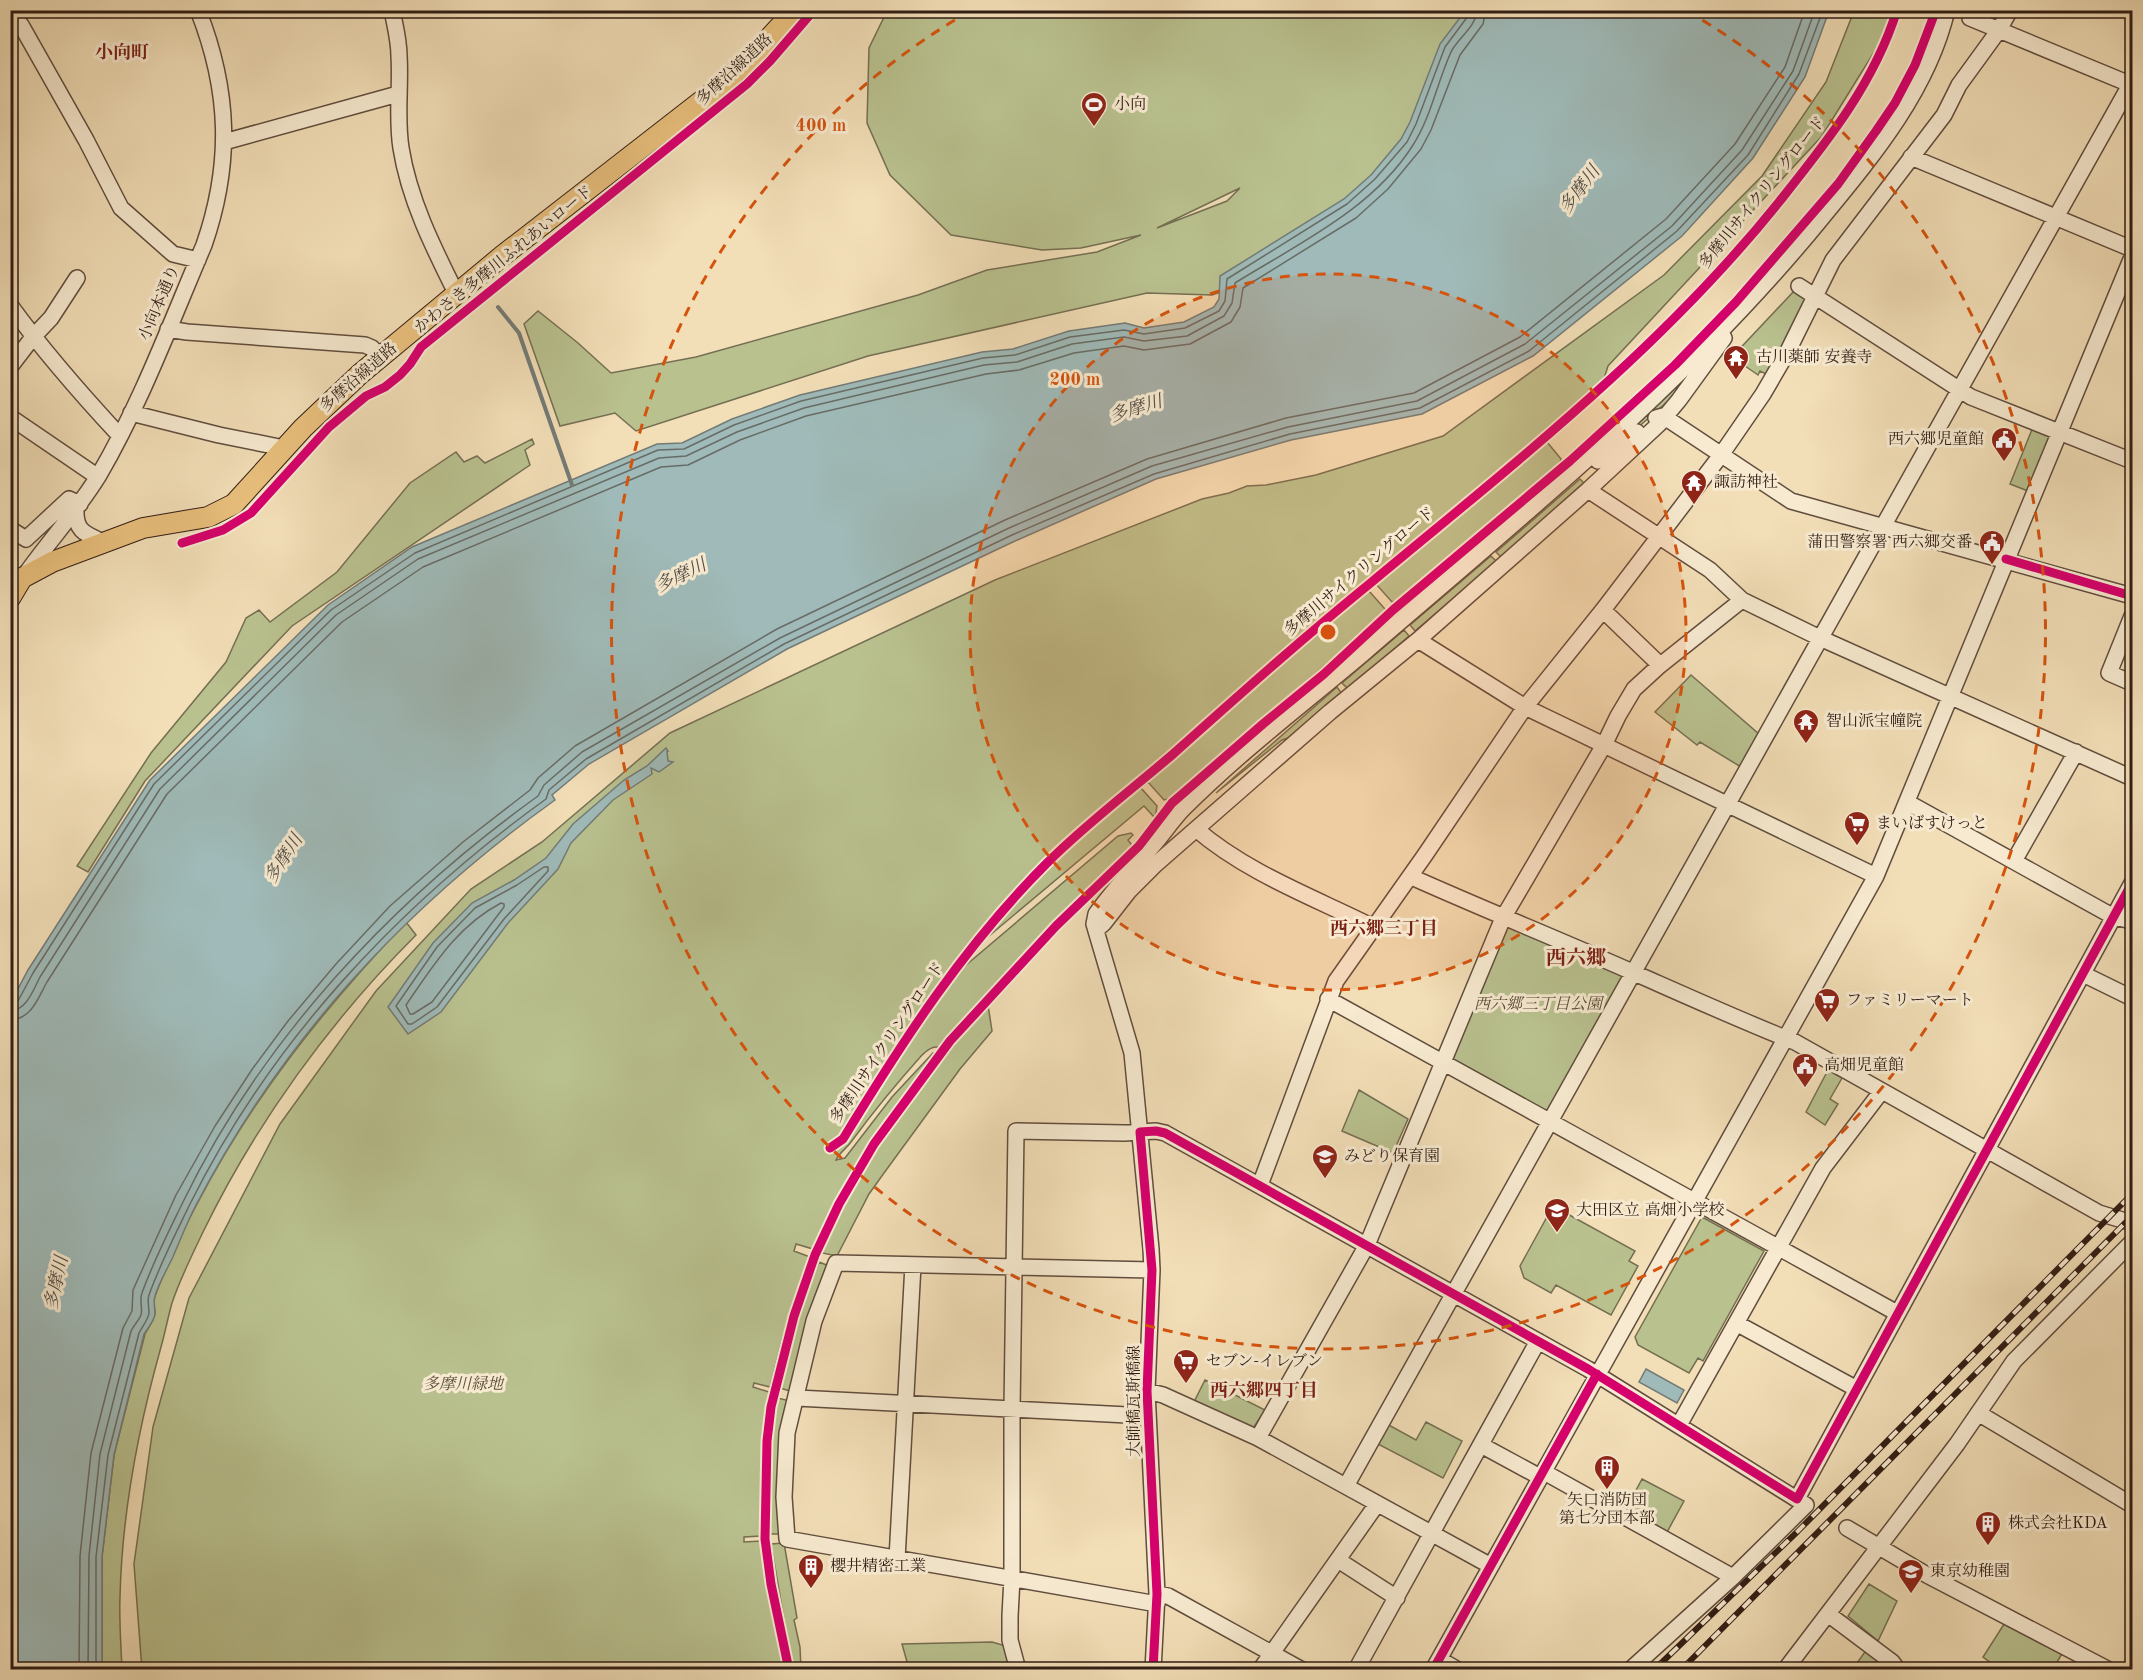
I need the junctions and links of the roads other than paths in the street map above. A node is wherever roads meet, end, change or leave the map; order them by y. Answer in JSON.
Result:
{"nodes":[{"id":1,"x":198,"y":10,"type":"edge"},
{"id":2,"x":392,"y":10,"type":"edge"},
{"id":3,"x":795,"y":10,"type":"edge"},
{"id":4,"x":1947,"y":10,"type":"edge"},
{"id":5,"x":1970,"y":10,"type":"edge"},
{"id":6,"x":2010,"y":10,"type":"edge"},
{"id":7,"x":10,"y":12,"type":"edge"},
{"id":8,"x":1999,"y":30,"type":"junction"},
{"id":9,"x":2131,"y":85,"type":"edge"},
{"id":10,"x":398,"y":94,"type":"junction"},
{"id":11,"x":224,"y":142,"type":"junction"},
{"id":12,"x":1911,"y":157,"type":"junction"},
{"id":13,"x":2055,"y":216,"type":"junction"},
{"id":14,"x":2133,"y":249,"type":"edge"},
{"id":15,"x":2133,"y":256,"type":"edge"},
{"id":16,"x":198,"y":260,"type":"junction"},
{"id":17,"x":77,"y":278,"type":"dead end"},
{"id":18,"x":1799,"y":286,"type":"dead end"},
{"id":19,"x":456,"y":293,"type":"junction"},
{"id":20,"x":1815,"y":296,"type":"junction"},
{"id":21,"x":10,"y":305,"type":"edge"},
{"id":22,"x":168,"y":329,"type":"junction"},
{"id":23,"x":1720,"y":331,"type":"junction"},
{"id":24,"x":33,"y":337,"type":"junction"},
{"id":25,"x":381,"y":357,"type":"junction"},
{"id":26,"x":10,"y":367,"type":"edge"},
{"id":27,"x":1959,"y":390,"type":"junction"},
{"id":28,"x":131,"y":412,"type":"junction"},
{"id":29,"x":1663,"y":416,"type":"junction"},
{"id":30,"x":10,"y":417,"type":"edge"},
{"id":31,"x":2059,"y":433,"type":"junction"},
{"id":32,"x":120,"y":436,"type":"junction"},
{"id":33,"x":284,"y":448,"type":"junction"},
{"id":34,"x":1721,"y":454,"type":"junction"},
{"id":35,"x":1590,"y":457,"type":"junction"},
{"id":36,"x":2133,"y":461,"type":"edge"},
{"id":37,"x":98,"y":477,"type":"junction"},
{"id":38,"x":1588,"y":490,"type":"junction"},
{"id":39,"x":78,"y":506,"type":"junction"},
{"id":40,"x":1882,"y":525,"type":"junction"},
{"id":41,"x":10,"y":529,"type":"edge"},
{"id":42,"x":1659,"y":537,"type":"junction"},
{"id":43,"x":103,"y":542,"type":"junction"},
{"id":44,"x":2006,"y":559,"type":"junction"},
{"id":45,"x":22,"y":578,"type":"junction"},
{"id":46,"x":2133,"y":596,"type":"edge"},
{"id":47,"x":10,"y":598,"type":"edge"},
{"id":48,"x":1742,"y":600,"type":"junction"},
{"id":49,"x":1604,"y":610,"type":"junction"},
{"id":50,"x":2133,"y":616,"type":"edge"},
{"id":51,"x":1820,"y":638,"type":"junction"},
{"id":52,"x":1418,"y":640,"type":"junction"},
{"id":53,"x":1660,"y":665,"type":"junction"},
{"id":54,"x":2133,"y":683,"type":"edge"},
{"id":55,"x":1950,"y":696,"type":"junction"},
{"id":56,"x":1525,"y":707,"type":"junction"},
{"id":57,"x":1604,"y":745,"type":"junction"},
{"id":58,"x":2076,"y":752,"type":"junction"},
{"id":59,"x":2133,"y":778,"type":"edge"},
{"id":60,"x":1907,"y":802,"type":"junction"},
{"id":61,"x":1727,"y":803,"type":"junction"},
{"id":62,"x":1196,"y":829,"type":"junction"},
{"id":63,"x":2014,"y":861,"type":"junction"},
{"id":64,"x":1411,"y":875,"type":"junction"},
{"id":65,"x":1876,"y":876,"type":"junction"},
{"id":66,"x":2133,"y":883,"type":"edge"},
{"id":67,"x":2114,"y":917,"type":"junction"},
{"id":68,"x":1503,"y":918,"type":"junction"},
{"id":69,"x":2133,"y":921,"type":"edge"},
{"id":70,"x":1373,"y":927,"type":"junction"},
{"id":71,"x":1096,"y":930,"type":"junction"},
{"id":72,"x":1633,"y":972,"type":"junction"},
{"id":73,"x":2083,"y":974,"type":"junction"},
{"id":74,"x":1328,"y":999,"type":"junction"},
{"id":75,"x":2133,"y":999,"type":"edge"},
{"id":76,"x":1785,"y":1038,"type":"junction"},
{"id":77,"x":1443,"y":1061,"type":"junction"},
{"id":78,"x":1881,"y":1092,"type":"junction"},
{"id":79,"x":1551,"y":1121,"type":"junction"},
{"id":80,"x":1140,"y":1132,"type":"junction"},
{"id":81,"x":1986,"y":1150,"type":"junction"},
{"id":82,"x":1260,"y":1185,"type":"junction"},
{"id":83,"x":1694,"y":1202,"type":"junction"},
{"id":84,"x":2133,"y":1223,"type":"edge"},
{"id":85,"x":2133,"y":1242,"type":"edge"},
{"id":86,"x":1367,"y":1245,"type":"junction"},
{"id":87,"x":1778,"y":1248,"type":"junction"},
{"id":88,"x":913,"y":1265,"type":"junction"},
{"id":89,"x":1014,"y":1267,"type":"junction"},
{"id":90,"x":1152,"y":1270,"type":"junction"},
{"id":91,"x":1453,"y":1293,"type":"junction"},
{"id":92,"x":1897,"y":1313,"type":"junction"},
{"id":93,"x":1736,"y":1323,"type":"junction"},
{"id":94,"x":1538,"y":1341,"type":"junction"},
{"id":95,"x":1597,"y":1374,"type":"junction"},
{"id":96,"x":1855,"y":1388,"type":"junction"},
{"id":97,"x":1147,"y":1391,"type":"junction"},
{"id":98,"x":797,"y":1398,"type":"junction"},
{"id":99,"x":905,"y":1404,"type":"junction"},
{"id":100,"x":1012,"y":1409,"type":"junction"},
{"id":101,"x":1978,"y":1413,"type":"junction"},
{"id":102,"x":1147,"y":1416,"type":"junction"},
{"id":103,"x":1679,"y":1425,"type":"junction"},
{"id":104,"x":1258,"y":1438,"type":"junction"},
{"id":105,"x":1481,"y":1445,"type":"junction"},
{"id":106,"x":1542,"y":1474,"type":"junction"},
{"id":107,"x":1346,"y":1486,"type":"junction"},
{"id":108,"x":1797,"y":1499,"type":"junction"},
{"id":109,"x":1377,"y":1504,"type":"junction"},
{"id":110,"x":2133,"y":1505,"type":"edge"},
{"id":111,"x":1846,"y":1528,"type":"dead end"},
{"id":112,"x":1432,"y":1534,"type":"junction"},
{"id":113,"x":1879,"y":1548,"type":"junction"},
{"id":114,"x":897,"y":1558,"type":"junction"},
{"id":115,"x":1338,"y":1560,"type":"junction"},
{"id":116,"x":1491,"y":1566,"type":"junction"},
{"id":117,"x":1733,"y":1577,"type":"junction"},
{"id":118,"x":1012,"y":1578,"type":"junction"},
{"id":119,"x":1397,"y":1598,"type":"junction"},
{"id":120,"x":1157,"y":1599,"type":"junction"},
{"id":121,"x":1828,"y":1614,"type":"junction"},
{"id":122,"x":1271,"y":1653,"type":"junction"},
{"id":123,"x":1436,"y":1664,"type":"edge"},
{"id":124,"x":1018,"y":1670,"type":"edge"},
{"id":125,"x":1153,"y":1670,"type":"edge"},
{"id":126,"x":1260,"y":1670,"type":"edge"},
{"id":127,"x":1302,"y":1670,"type":"edge"},
{"id":128,"x":1356,"y":1670,"type":"edge"},
{"id":129,"x":1458,"y":1670,"type":"edge"},
{"id":130,"x":1630,"y":1670,"type":"edge"},
{"id":131,"x":1785,"y":1670,"type":"edge"},
{"id":132,"x":1898,"y":1670,"type":"edge"},
{"id":133,"x":2109,"y":1670,"type":"edge"}],
"edges":[{"from":1,"to":11,"type":"street","name":"小向本通り"},
{"from":2,"to":10,"type":"street"},
{"from":3,"to":19,"type":"main road","name":"多摩沿線道路"},
{"from":4,"to":23,"type":"street"},
{"from":5,"to":8,"type":"street"},
{"from":6,"to":8,"type":"street"},
{"from":7,"to":16,"type":"street"},
{"from":8,"to":9,"type":"street"},
{"from":8,"to":12,"type":"street"},
{"from":9,"to":13,"type":"street"},
{"from":10,"to":11,"type":"street"},
{"from":10,"to":19,"type":"street"},
{"from":11,"to":16,"type":"street","name":"小向本通り"},
{"from":12,"to":13,"type":"street"},
{"from":12,"to":20,"type":"street"},
{"from":13,"to":14,"type":"street"},
{"from":13,"to":27,"type":"street"},
{"from":15,"to":31,"type":"street"},
{"from":16,"to":22,"type":"street","name":"小向本通り"},
{"from":17,"to":24,"type":"street"},
{"from":18,"to":20,"type":"street"},
{"from":19,"to":25,"type":"main road","name":"多摩沿線道路"},
{"from":20,"to":27,"type":"street"},
{"from":20,"to":34,"type":"street"},
{"from":21,"to":24,"type":"street"},
{"from":22,"to":25,"type":"street"},
{"from":22,"to":28,"type":"street","name":"小向本通り"},
{"from":23,"to":29,"type":"street"},
{"from":23,"to":35,"type":"street"},
{"from":24,"to":26,"type":"street"},
{"from":24,"to":32,"type":"street"},
{"from":25,"to":33,"type":"main road","name":"多摩沿線道路"},
{"from":27,"to":31,"type":"street"},
{"from":27,"to":40,"type":"street"},
{"from":28,"to":32,"type":"street","name":"小向本通り"},
{"from":28,"to":33,"type":"street"},
{"from":29,"to":34,"type":"street"},
{"from":29,"to":35,"type":"street"},
{"from":29,"to":38,"type":"street"},
{"from":30,"to":37,"type":"street"},
{"from":31,"to":36,"type":"street"},
{"from":31,"to":44,"type":"street"},
{"from":32,"to":37,"type":"street","name":"小向本通り"},
{"from":33,"to":43,"type":"main road","name":"多摩沿線道路"},
{"from":34,"to":40,"type":"street"},
{"from":34,"to":42,"type":"street"},
{"from":35,"to":71,"type":"street"},
{"from":37,"to":39,"type":"street","name":"小向本通り"},
{"from":38,"to":42,"type":"street"},
{"from":38,"to":52,"type":"street"},
{"from":39,"to":41,"type":"street"},
{"from":39,"to":43,"type":"street"},
{"from":39,"to":45,"type":"street","name":"小向本通り"},
{"from":40,"to":44,"type":"street"},
{"from":40,"to":51,"type":"street"},
{"from":42,"to":48,"type":"street"},
{"from":42,"to":49,"type":"street"},
{"from":43,"to":45,"type":"main road","name":"多摩沿線道路"},
{"from":44,"to":46,"type":"street"},
{"from":44,"to":55,"type":"street"},
{"from":45,"to":47,"type":"main road"},
{"from":48,"to":51,"type":"street"},
{"from":48,"to":53,"type":"street"},
{"from":49,"to":53,"type":"street"},
{"from":49,"to":56,"type":"street"},
{"from":50,"to":54,"type":"street"},
{"from":51,"to":55,"type":"street"},
{"from":51,"to":61,"type":"street"},
{"from":52,"to":56,"type":"street"},
{"from":52,"to":62,"type":"street"},
{"from":53,"to":57,"type":"street"},
{"from":55,"to":58,"type":"street"},
{"from":55,"to":60,"type":"street"},
{"from":56,"to":57,"type":"street"},
{"from":56,"to":64,"type":"street"},
{"from":57,"to":61,"type":"street"},
{"from":57,"to":68,"type":"street"},
{"from":58,"to":59,"type":"street"},
{"from":58,"to":63,"type":"street"},
{"from":60,"to":63,"type":"street"},
{"from":60,"to":65,"type":"street"},
{"from":61,"to":65,"type":"street"},
{"from":61,"to":72,"type":"street"},
{"from":62,"to":70,"type":"street"},
{"from":62,"to":71,"type":"street"},
{"from":63,"to":67,"type":"street"},
{"from":64,"to":68,"type":"street"},
{"from":64,"to":70,"type":"street"},
{"from":65,"to":76,"type":"street"},
{"from":66,"to":67,"type":"street"},
{"from":67,"to":69,"type":"street"},
{"from":67,"to":73,"type":"street"},
{"from":68,"to":72,"type":"street"},
{"from":68,"to":77,"type":"street"},
{"from":70,"to":74,"type":"street"},
{"from":71,"to":80,"type":"street","name":"大師橋瓦斯橋線"},
{"from":72,"to":76,"type":"street"},
{"from":72,"to":79,"type":"street"},
{"from":73,"to":75,"type":"street"},
{"from":73,"to":81,"type":"street"},
{"from":74,"to":77,"type":"street"},
{"from":74,"to":82,"type":"street"},
{"from":76,"to":78,"type":"street"},
{"from":76,"to":83,"type":"street"},
{"from":77,"to":79,"type":"street"},
{"from":77,"to":86,"type":"street"},
{"from":78,"to":81,"type":"street"},
{"from":78,"to":87,"type":"street"},
{"from":79,"to":83,"type":"street"},
{"from":79,"to":91,"type":"street"},
{"from":80,"to":82,"type":"street"},
{"from":80,"to":89,"type":"street"},
{"from":80,"to":90,"type":"street","name":"大師橋瓦斯橋線"},
{"from":81,"to":84,"type":"street"},
{"from":81,"to":92,"type":"street"},
{"from":82,"to":86,"type":"street"},
{"from":83,"to":87,"type":"street"},
{"from":83,"to":95,"type":"street"},
{"from":85,"to":101,"type":"street"},
{"from":86,"to":91,"type":"street"},
{"from":86,"to":104,"type":"street"},
{"from":87,"to":92,"type":"street"},
{"from":87,"to":93,"type":"street"},
{"from":88,"to":89,"type":"street"},
{"from":88,"to":98,"type":"street"},
{"from":88,"to":99,"type":"street"},
{"from":89,"to":90,"type":"street"},
{"from":89,"to":100,"type":"street"},
{"from":90,"to":97,"type":"street","name":"大師橋瓦斯橋線"},
{"from":91,"to":94,"type":"street"},
{"from":91,"to":107,"type":"street"},
{"from":92,"to":96,"type":"street"},
{"from":93,"to":96,"type":"street"},
{"from":93,"to":103,"type":"street"},
{"from":94,"to":95,"type":"street"},
{"from":94,"to":105,"type":"street"},
{"from":95,"to":103,"type":"street"},
{"from":95,"to":106,"type":"street"},
{"from":96,"to":108,"type":"street"},
{"from":97,"to":102,"type":"street","name":"大師橋瓦斯橋線"},
{"from":97,"to":104,"type":"street"},
{"from":98,"to":99,"type":"street"},
{"from":98,"to":114,"type":"street"},
{"from":99,"to":100,"type":"street"},
{"from":99,"to":114,"type":"street"},
{"from":100,"to":102,"type":"street"},
{"from":100,"to":118,"type":"street"},
{"from":101,"to":110,"type":"street"},
{"from":101,"to":113,"type":"street"},
{"from":102,"to":120,"type":"street","name":"大師橋瓦斯橋線"},
{"from":103,"to":108,"type":"street"},
{"from":104,"to":107,"type":"street"},
{"from":105,"to":106,"type":"street"},
{"from":105,"to":112,"type":"street"},
{"from":106,"to":116,"type":"street"},
{"from":106,"to":117,"type":"street"},
{"from":107,"to":109,"type":"street"},
{"from":108,"to":117,"type":"street"},
{"from":109,"to":112,"type":"street"},
{"from":109,"to":115,"type":"street"},
{"from":111,"to":113,"type":"street"},
{"from":112,"to":116,"type":"street"},
{"from":112,"to":119,"type":"street"},
{"from":113,"to":121,"type":"street"},
{"from":113,"to":133,"type":"street"},
{"from":114,"to":118,"type":"street"},
{"from":115,"to":119,"type":"street"},
{"from":115,"to":122,"type":"street"},
{"from":116,"to":123,"type":"street"},
{"from":117,"to":130,"type":"street"},
{"from":118,"to":120,"type":"street"},
{"from":118,"to":124,"type":"street"},
{"from":119,"to":128,"type":"street"},
{"from":120,"to":122,"type":"street"},
{"from":120,"to":125,"type":"street","name":"大師橋瓦斯橋線"},
{"from":121,"to":131,"type":"street"},
{"from":121,"to":132,"type":"street"},
{"from":122,"to":126,"type":"street"},
{"from":122,"to":127,"type":"street"},
{"from":123,"to":129,"type":"street"}]}
